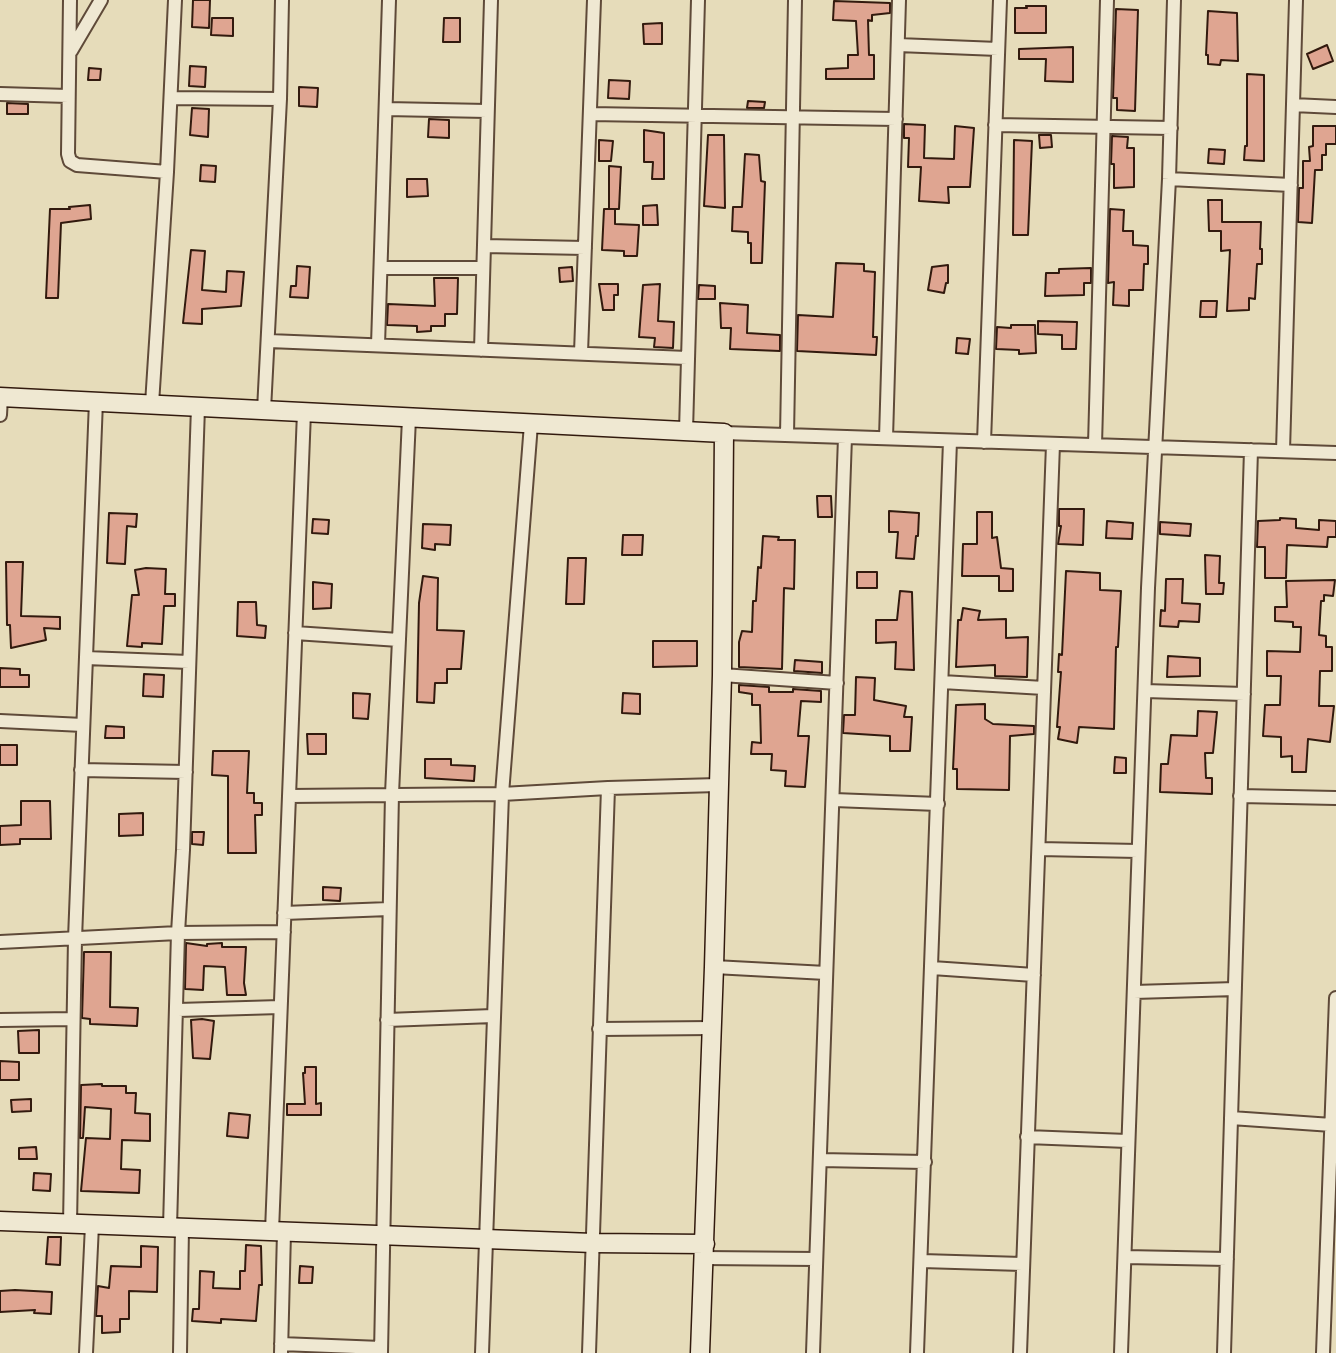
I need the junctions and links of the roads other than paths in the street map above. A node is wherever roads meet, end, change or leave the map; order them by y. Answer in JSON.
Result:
{"nodes":[{"id":1,"x":71,"y":0,"type":"edge"},
{"id":2,"x":101,"y":0,"type":"edge"},
{"id":3,"x":175,"y":0,"type":"edge"},
{"id":4,"x":282,"y":0,"type":"edge"},
{"id":5,"x":389,"y":0,"type":"edge"},
{"id":6,"x":491,"y":0,"type":"edge"},
{"id":7,"x":594,"y":0,"type":"edge"},
{"id":8,"x":698,"y":0,"type":"edge"},
{"id":9,"x":795,"y":0,"type":"edge"},
{"id":10,"x":899,"y":0,"type":"edge"},
{"id":11,"x":1000,"y":0,"type":"edge"},
{"id":12,"x":1107,"y":0,"type":"edge"},
{"id":13,"x":1174,"y":0,"type":"edge"},
{"id":14,"x":1296,"y":0,"type":"edge"},
{"id":15,"x":898,"y":45,"type":"junction"},
{"id":16,"x":998,"y":49,"type":"junction"},
{"id":17,"x":69,"y":53,"type":"junction"},
{"id":18,"x":0,"y":94,"type":"edge"},
{"id":19,"x":68,"y":96,"type":"junction"},
{"id":20,"x":171,"y":98,"type":"junction"},
{"id":21,"x":279,"y":99,"type":"junction"},
{"id":22,"x":1293,"y":105,"type":"junction"},
{"id":23,"x":1336,"y":107,"type":"edge"},
{"id":24,"x":386,"y":109,"type":"junction"},
{"id":25,"x":487,"y":111,"type":"junction"},
{"id":26,"x":590,"y":114,"type":"junction"},
{"id":27,"x":693,"y":115,"type":"junction"},
{"id":28,"x":793,"y":119,"type":"junction"},
{"id":29,"x":896,"y":119,"type":"junction"},
{"id":30,"x":995,"y":125,"type":"junction"},
{"id":31,"x":1104,"y":127,"type":"junction"},
{"id":32,"x":1171,"y":128,"type":"junction"},
{"id":33,"x":167,"y":172,"type":"junction"},
{"id":34,"x":1169,"y":179,"type":"junction"},
{"id":35,"x":1291,"y":185,"type":"junction"},
{"id":36,"x":484,"y":246,"type":"junction"},
{"id":37,"x":585,"y":248,"type":"junction"},
{"id":38,"x":381,"y":268,"type":"junction"},
{"id":39,"x":483,"y":268,"type":"junction"},
{"id":40,"x":269,"y":341,"type":"junction"},
{"id":41,"x":378,"y":345,"type":"junction"},
{"id":42,"x":481,"y":350,"type":"junction"},
{"id":43,"x":581,"y":353,"type":"junction"},
{"id":44,"x":687,"y":358,"type":"junction"},
{"id":45,"x":96,"y":401,"type":"junction"},
{"id":46,"x":0,"y":403,"type":"edge"},
{"id":47,"x":152,"y":404,"type":"junction"},
{"id":48,"x":198,"y":407,"type":"junction"},
{"id":49,"x":264,"y":410,"type":"junction"},
{"id":50,"x":303,"y":412,"type":"junction"},
{"id":51,"x":409,"y":418,"type":"junction"},
{"id":52,"x":531,"y":424,"type":"junction"},
{"id":53,"x":686,"y":431,"type":"junction"},
{"id":54,"x":724,"y":433,"type":"junction"},
{"id":55,"x":787,"y":435,"type":"junction"},
{"id":56,"x":845,"y":437,"type":"junction"},
{"id":57,"x":886,"y":439,"type":"junction"},
{"id":58,"x":950,"y":440,"type":"junction"},
{"id":59,"x":984,"y":442,"type":"junction"},
{"id":60,"x":1053,"y":444,"type":"junction"},
{"id":61,"x":1095,"y":445,"type":"junction"},
{"id":62,"x":1154,"y":447,"type":"junction"},
{"id":63,"x":1251,"y":450,"type":"junction"},
{"id":64,"x":1283,"y":451,"type":"junction"},
{"id":65,"x":1336,"y":453,"type":"edge"},
{"id":66,"x":295,"y":633,"type":"junction"},
{"id":67,"x":399,"y":640,"type":"junction"},
{"id":68,"x":86,"y":658,"type":"junction"},
{"id":69,"x":189,"y":662,"type":"junction"},
{"id":70,"x":722,"y":675,"type":"junction"},
{"id":71,"x":942,"y":682,"type":"junction"},
{"id":72,"x":837,"y":683,"type":"junction"},
{"id":73,"x":1044,"y":688,"type":"junction"},
{"id":74,"x":1144,"y":691,"type":"junction"},
{"id":75,"x":1244,"y":694,"type":"junction"},
{"id":76,"x":0,"y":721,"type":"edge"},
{"id":77,"x":83,"y":724,"type":"junction"},
{"id":78,"x":81,"y":771,"type":"junction"},
{"id":79,"x":186,"y":772,"type":"junction"},
{"id":80,"x":718,"y":785,"type":"junction"},
{"id":81,"x":608,"y":788,"type":"junction"},
{"id":82,"x":392,"y":794,"type":"junction"},
{"id":83,"x":502,"y":794,"type":"junction"},
{"id":84,"x":289,"y":796,"type":"junction"},
{"id":85,"x":1240,"y":796,"type":"junction"},
{"id":86,"x":1336,"y":798,"type":"edge"},
{"id":87,"x":834,"y":800,"type":"junction"},
{"id":88,"x":938,"y":804,"type":"junction"},
{"id":89,"x":1039,"y":849,"type":"junction"},
{"id":90,"x":1138,"y":851,"type":"junction"},
{"id":91,"x":389,"y":909,"type":"junction"},
{"id":92,"x":284,"y":913,"type":"junction"},
{"id":93,"x":284,"y":932,"type":"junction"},
{"id":94,"x":178,"y":933,"type":"junction"},
{"id":95,"x":75,"y":939,"type":"junction"},
{"id":96,"x":0,"y":942,"type":"edge"},
{"id":97,"x":714,"y":967,"type":"junction"},
{"id":98,"x":932,"y":968,"type":"junction"},
{"id":99,"x":826,"y":973,"type":"junction"},
{"id":100,"x":1034,"y":975,"type":"junction"},
{"id":101,"x":1235,"y":989,"type":"junction"},
{"id":102,"x":1134,"y":992,"type":"junction"},
{"id":103,"x":1336,"y":998,"type":"edge"},
{"id":104,"x":280,"y":1007,"type":"junction"},
{"id":105,"x":178,"y":1010,"type":"junction"},
{"id":106,"x":493,"y":1016,"type":"junction"},
{"id":107,"x":74,"y":1019,"type":"junction"},
{"id":108,"x":0,"y":1020,"type":"edge"},
{"id":109,"x":387,"y":1020,"type":"junction"},
{"id":110,"x":712,"y":1028,"type":"junction"},
{"id":111,"x":600,"y":1029,"type":"junction"},
{"id":112,"x":1231,"y":1118,"type":"junction"},
{"id":113,"x":1332,"y":1125,"type":"junction"},
{"id":114,"x":1027,"y":1138,"type":"junction"},
{"id":115,"x":1127,"y":1141,"type":"junction"},
{"id":116,"x":820,"y":1160,"type":"junction"},
{"id":117,"x":925,"y":1162,"type":"junction"},
{"id":118,"x":1333,"y":1167,"type":"edge"},
{"id":119,"x":0,"y":1221,"type":"edge"},
{"id":120,"x":70,"y":1224,"type":"junction"},
{"id":121,"x":92,"y":1225,"type":"junction"},
{"id":122,"x":176,"y":1228,"type":"junction"},
{"id":123,"x":278,"y":1231,"type":"junction"},
{"id":124,"x":383,"y":1235,"type":"junction"},
{"id":125,"x":486,"y":1238,"type":"junction"},
{"id":126,"x":593,"y":1242,"type":"junction"},
{"id":127,"x":704,"y":1251,"type":"junction"},
{"id":128,"x":1125,"y":1257,"type":"junction"},
{"id":129,"x":816,"y":1259,"type":"junction"},
{"id":130,"x":1227,"y":1259,"type":"junction"},
{"id":131,"x":922,"y":1261,"type":"junction"},
{"id":132,"x":1022,"y":1264,"type":"junction"},
{"id":133,"x":1331,"y":1280,"type":"edge"},
{"id":134,"x":281,"y":1348,"type":"edge"},
{"id":135,"x":381,"y":1351,"type":"edge"},
{"id":136,"x":86,"y":1353,"type":"edge"},
{"id":137,"x":180,"y":1353,"type":"edge"},
{"id":138,"x":482,"y":1353,"type":"edge"},
{"id":139,"x":589,"y":1353,"type":"edge"},
{"id":140,"x":701,"y":1353,"type":"edge"},
{"id":141,"x":813,"y":1353,"type":"edge"},
{"id":142,"x":917,"y":1353,"type":"edge"},
{"id":143,"x":1020,"y":1353,"type":"edge"},
{"id":144,"x":1121,"y":1353,"type":"edge"},
{"id":145,"x":1224,"y":1353,"type":"edge"},
{"id":146,"x":1323,"y":1353,"type":"edge"}],
"edges":[{"from":1,"to":17,"type":"street"},
{"from":2,"to":17,"type":"street"},
{"from":3,"to":20,"type":"street"},
{"from":4,"to":21,"type":"street"},
{"from":5,"to":24,"type":"street"},
{"from":6,"to":25,"type":"street"},
{"from":7,"to":26,"type":"street"},
{"from":8,"to":27,"type":"street"},
{"from":9,"to":28,"type":"street"},
{"from":10,"to":15,"type":"street"},
{"from":11,"to":16,"type":"street"},
{"from":12,"to":31,"type":"street"},
{"from":13,"to":32,"type":"street"},
{"from":14,"to":22,"type":"street"},
{"from":15,"to":16,"type":"street"},
{"from":15,"to":29,"type":"street"},
{"from":16,"to":30,"type":"street"},
{"from":17,"to":19,"type":"street"},
{"from":18,"to":19,"type":"street"},
{"from":19,"to":33,"type":"street"},
{"from":20,"to":21,"type":"street"},
{"from":20,"to":33,"type":"street"},
{"from":21,"to":40,"type":"street"},
{"from":22,"to":23,"type":"street"},
{"from":22,"to":35,"type":"street"},
{"from":24,"to":25,"type":"street"},
{"from":24,"to":38,"type":"street"},
{"from":25,"to":36,"type":"street"},
{"from":26,"to":27,"type":"street"},
{"from":26,"to":37,"type":"street"},
{"from":27,"to":28,"type":"street"},
{"from":27,"to":44,"type":"street"},
{"from":28,"to":29,"type":"street"},
{"from":28,"to":55,"type":"street"},
{"from":29,"to":57,"type":"street"},
{"from":30,"to":31,"type":"street"},
{"from":30,"to":59,"type":"street"},
{"from":31,"to":32,"type":"street"},
{"from":31,"to":61,"type":"street"},
{"from":32,"to":34,"type":"street"},
{"from":33,"to":47,"type":"street"},
{"from":34,"to":35,"type":"street"},
{"from":34,"to":62,"type":"street"},
{"from":35,"to":64,"type":"street"},
{"from":36,"to":37,"type":"street"},
{"from":36,"to":39,"type":"street"},
{"from":37,"to":43,"type":"street"},
{"from":38,"to":39,"type":"street"},
{"from":38,"to":41,"type":"street"},
{"from":39,"to":42,"type":"street"},
{"from":40,"to":41,"type":"street"},
{"from":40,"to":49,"type":"street"},
{"from":41,"to":42,"type":"street"},
{"from":42,"to":43,"type":"street"},
{"from":43,"to":44,"type":"street"},
{"from":44,"to":53,"type":"street"},
{"from":45,"to":46,"type":"street"},
{"from":45,"to":47,"type":"street"},
{"from":45,"to":68,"type":"street"},
{"from":47,"to":48,"type":"street"},
{"from":48,"to":49,"type":"street"},
{"from":48,"to":69,"type":"street"},
{"from":49,"to":50,"type":"street"},
{"from":50,"to":51,"type":"street"},
{"from":50,"to":66,"type":"street"},
{"from":51,"to":52,"type":"street"},
{"from":51,"to":67,"type":"street"},
{"from":52,"to":53,"type":"street"},
{"from":52,"to":83,"type":"street"},
{"from":53,"to":54,"type":"street"},
{"from":54,"to":55,"type":"street"},
{"from":54,"to":70,"type":"street"},
{"from":55,"to":56,"type":"street"},
{"from":56,"to":57,"type":"street"},
{"from":56,"to":72,"type":"street"},
{"from":57,"to":58,"type":"street"},
{"from":58,"to":59,"type":"street"},
{"from":58,"to":71,"type":"street"},
{"from":59,"to":60,"type":"street"},
{"from":60,"to":61,"type":"street"},
{"from":60,"to":73,"type":"street"},
{"from":61,"to":62,"type":"street"},
{"from":62,"to":63,"type":"street"},
{"from":62,"to":74,"type":"street"},
{"from":63,"to":64,"type":"street"},
{"from":63,"to":75,"type":"street"},
{"from":64,"to":65,"type":"street"},
{"from":66,"to":67,"type":"street"},
{"from":66,"to":84,"type":"street"},
{"from":67,"to":82,"type":"street"},
{"from":68,"to":69,"type":"street"},
{"from":68,"to":77,"type":"street"},
{"from":69,"to":79,"type":"street"},
{"from":70,"to":72,"type":"street"},
{"from":70,"to":80,"type":"street"},
{"from":71,"to":73,"type":"street"},
{"from":71,"to":88,"type":"street"},
{"from":72,"to":87,"type":"street"},
{"from":73,"to":89,"type":"street"},
{"from":74,"to":75,"type":"street"},
{"from":74,"to":90,"type":"street"},
{"from":75,"to":85,"type":"street"},
{"from":76,"to":77,"type":"street"},
{"from":77,"to":78,"type":"street"},
{"from":78,"to":79,"type":"street"},
{"from":78,"to":95,"type":"street"},
{"from":79,"to":94,"type":"street"},
{"from":80,"to":81,"type":"street"},
{"from":80,"to":97,"type":"street"},
{"from":81,"to":83,"type":"street"},
{"from":81,"to":111,"type":"street"},
{"from":82,"to":83,"type":"street"},
{"from":82,"to":84,"type":"street"},
{"from":82,"to":91,"type":"street"},
{"from":83,"to":106,"type":"street"},
{"from":84,"to":92,"type":"street"},
{"from":85,"to":86,"type":"street"},
{"from":85,"to":101,"type":"street"},
{"from":87,"to":88,"type":"street"},
{"from":87,"to":99,"type":"street"},
{"from":88,"to":98,"type":"street"},
{"from":89,"to":90,"type":"street"},
{"from":89,"to":100,"type":"street"},
{"from":90,"to":102,"type":"street"},
{"from":91,"to":92,"type":"street"},
{"from":91,"to":109,"type":"street"},
{"from":92,"to":93,"type":"street"},
{"from":93,"to":94,"type":"street"},
{"from":93,"to":104,"type":"street"},
{"from":94,"to":95,"type":"street"},
{"from":94,"to":105,"type":"street"},
{"from":95,"to":96,"type":"street"},
{"from":95,"to":107,"type":"street"},
{"from":97,"to":99,"type":"street"},
{"from":97,"to":110,"type":"street"},
{"from":98,"to":100,"type":"street"},
{"from":98,"to":117,"type":"street"},
{"from":99,"to":116,"type":"street"},
{"from":100,"to":114,"type":"street"},
{"from":101,"to":102,"type":"street"},
{"from":101,"to":112,"type":"street"},
{"from":102,"to":115,"type":"street"},
{"from":103,"to":113,"type":"street"},
{"from":104,"to":105,"type":"street"},
{"from":104,"to":123,"type":"street"},
{"from":105,"to":122,"type":"street"},
{"from":106,"to":109,"type":"street"},
{"from":106,"to":125,"type":"street"},
{"from":107,"to":108,"type":"street"},
{"from":107,"to":120,"type":"street"},
{"from":109,"to":124,"type":"street"},
{"from":110,"to":111,"type":"street"},
{"from":110,"to":127,"type":"street"},
{"from":111,"to":126,"type":"street"},
{"from":112,"to":113,"type":"street"},
{"from":112,"to":130,"type":"street"},
{"from":113,"to":118,"type":"street"},
{"from":114,"to":115,"type":"street"},
{"from":114,"to":132,"type":"street"},
{"from":115,"to":128,"type":"street"},
{"from":116,"to":117,"type":"street"},
{"from":116,"to":129,"type":"street"},
{"from":117,"to":131,"type":"street"},
{"from":118,"to":133,"type":"street"},
{"from":119,"to":120,"type":"street"},
{"from":120,"to":121,"type":"street"},
{"from":121,"to":122,"type":"street"},
{"from":121,"to":136,"type":"street"},
{"from":122,"to":123,"type":"street"},
{"from":122,"to":137,"type":"street"},
{"from":123,"to":124,"type":"street"},
{"from":123,"to":134,"type":"street"},
{"from":124,"to":125,"type":"street"},
{"from":124,"to":135,"type":"street"},
{"from":125,"to":126,"type":"street"},
{"from":125,"to":138,"type":"street"},
{"from":126,"to":127,"type":"street"},
{"from":126,"to":139,"type":"street"},
{"from":127,"to":129,"type":"street"},
{"from":127,"to":140,"type":"street"},
{"from":128,"to":130,"type":"street"},
{"from":128,"to":144,"type":"street"},
{"from":129,"to":141,"type":"street"},
{"from":130,"to":145,"type":"street"},
{"from":131,"to":132,"type":"street"},
{"from":131,"to":142,"type":"street"},
{"from":132,"to":143,"type":"street"},
{"from":133,"to":146,"type":"street"},
{"from":134,"to":135,"type":"street"}]}
